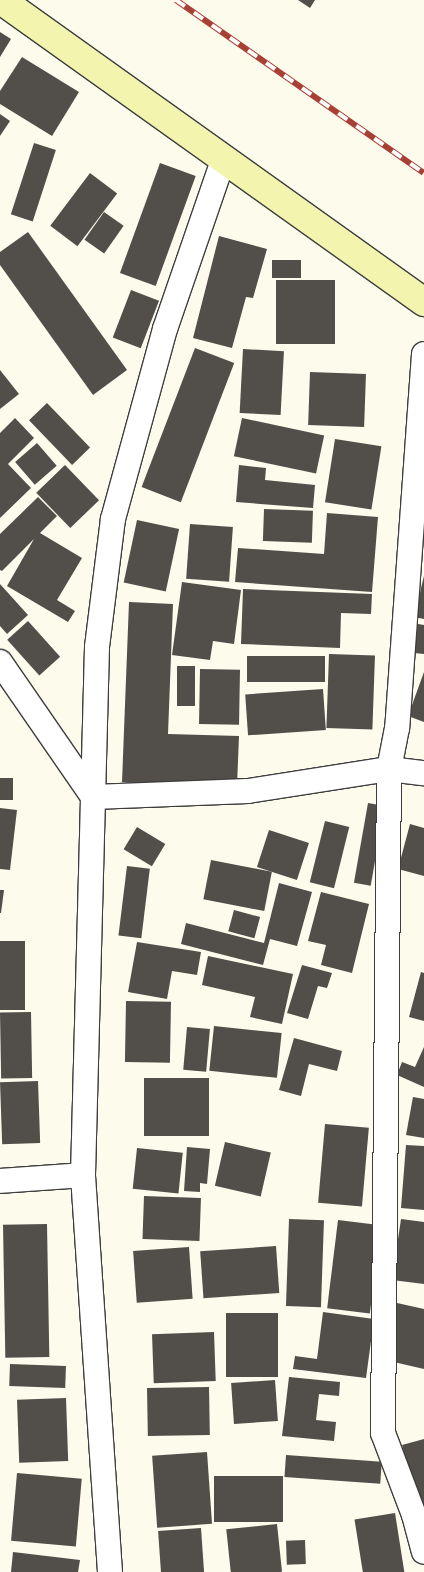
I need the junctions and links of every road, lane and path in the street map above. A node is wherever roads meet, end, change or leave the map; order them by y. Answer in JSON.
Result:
{"nodes":[{"id":1,"x":1,"y":0,"type":"edge"},
{"id":2,"x":223,"y":161,"type":"junction"},
{"id":3,"x":424,"y":302,"type":"edge"},
{"id":4,"x":424,"y":354,"type":"edge"},
{"id":5,"x":0,"y":662,"type":"edge"},
{"id":6,"x":389,"y":769,"type":"junction"},
{"id":7,"x":424,"y":773,"type":"edge"},
{"id":8,"x":93,"y":797,"type":"junction"},
{"id":9,"x":83,"y":1175,"type":"junction"},
{"id":10,"x":0,"y":1181,"type":"edge"},
{"id":11,"x":424,"y":1552,"type":"edge"},
{"id":12,"x":110,"y":1572,"type":"edge"}],
"edges":[{"from":1,"to":2,"type":"main road"},
{"from":2,"to":3,"type":"main road"},
{"from":2,"to":8,"type":"street"},
{"from":4,"to":6,"type":"street"},
{"from":5,"to":8,"type":"street"},
{"from":6,"to":7,"type":"street"},
{"from":6,"to":8,"type":"street"},
{"from":6,"to":11,"type":"street"},
{"from":8,"to":9,"type":"street"},
{"from":9,"to":10,"type":"street"},
{"from":9,"to":12,"type":"street"}]}
